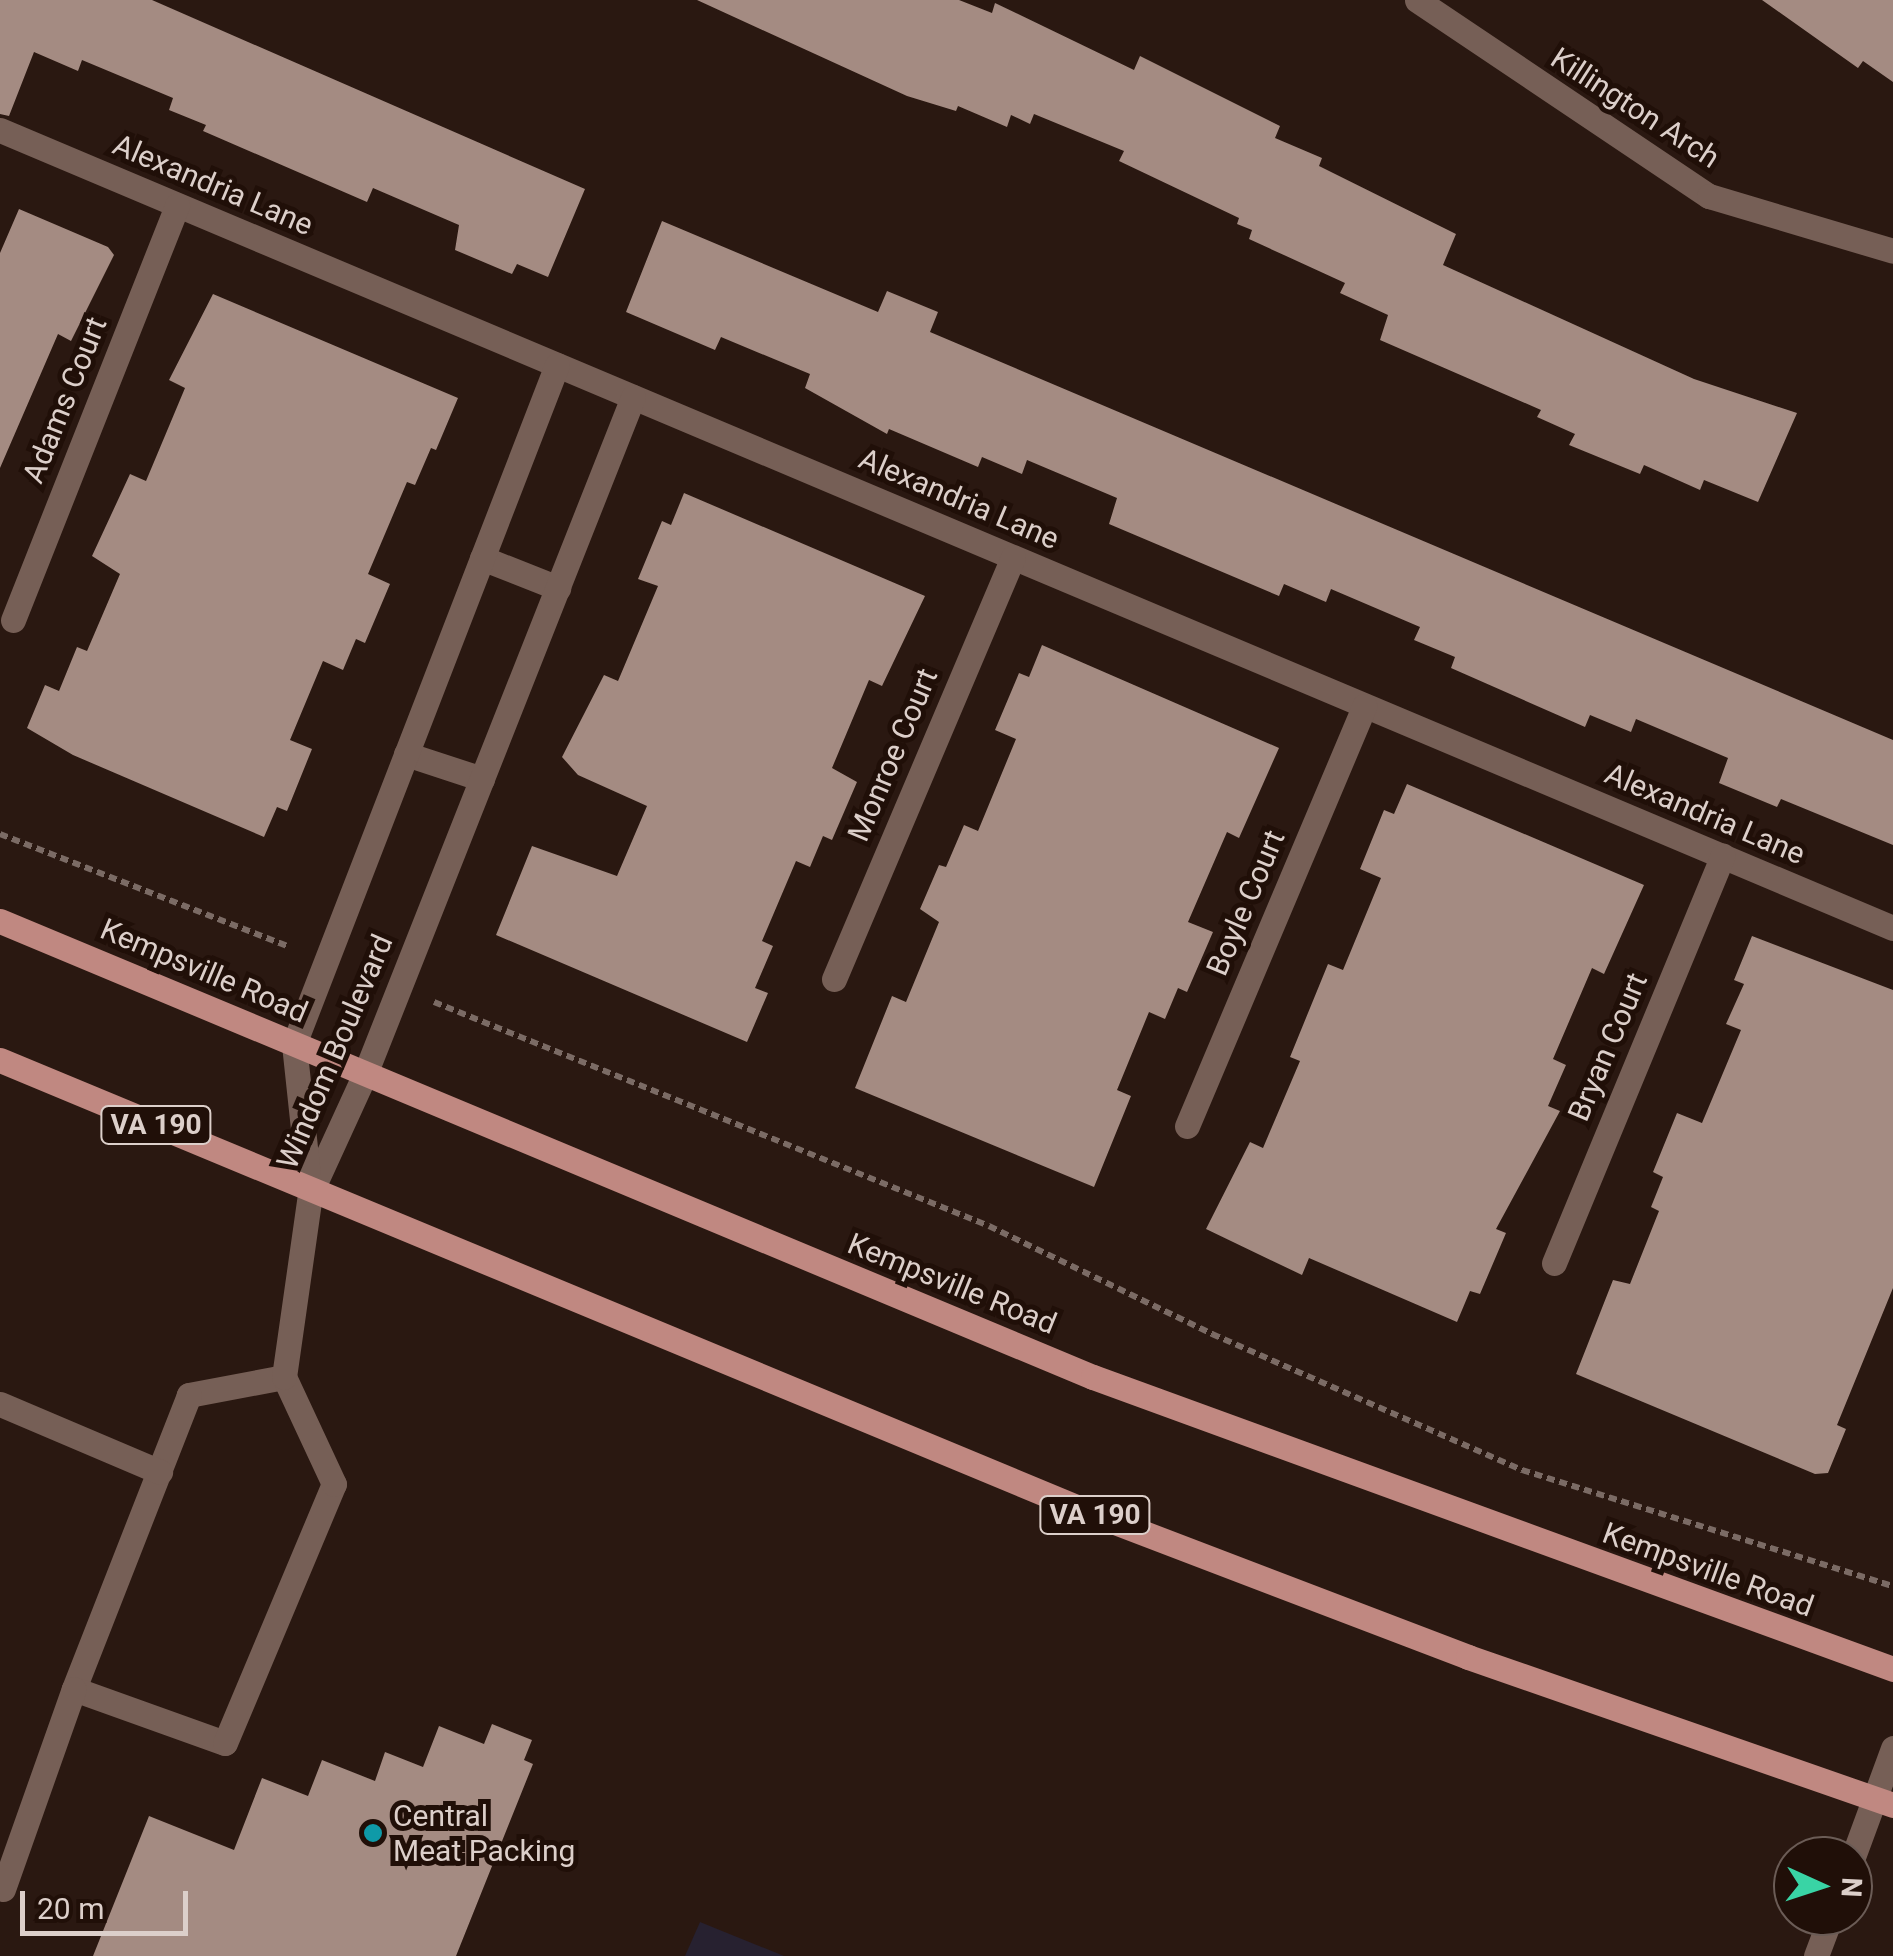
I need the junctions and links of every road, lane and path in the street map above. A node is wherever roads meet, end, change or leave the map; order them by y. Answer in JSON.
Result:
{"nodes":[{"id":1,"x":1417,"y":0,"type":"edge"},
{"id":2,"x":0,"y":130,"type":"edge"},
{"id":3,"x":177,"y":205,"type":"junction"},
{"id":4,"x":1893,"y":251,"type":"edge"},
{"id":5,"x":557,"y":366,"type":"junction"},
{"id":6,"x":633,"y":397,"type":"junction"},
{"id":7,"x":1013,"y":557,"type":"junction"},
{"id":8,"x":482,"y":558,"type":"junction"},
{"id":9,"x":558,"y":588,"type":"junction"},
{"id":10,"x":13,"y":620,"type":"dead end"},
{"id":11,"x":1364,"y":706,"type":"junction"},
{"id":12,"x":406,"y":754,"type":"junction"},
{"id":13,"x":482,"y":778,"type":"junction"},
{"id":14,"x":0,"y":834,"type":"edge"},
{"id":15,"x":1723,"y":856,"type":"junction"},
{"id":16,"x":0,"y":921,"type":"edge"},
{"id":17,"x":1893,"y":928,"type":"edge"},
{"id":18,"x":326,"y":960,"type":"junction"},
{"id":19,"x":834,"y":979,"type":"dead end"},
{"id":20,"x":400,"y":989,"type":"junction"},
{"id":21,"x":294,"y":1044,"type":"junction"},
{"id":22,"x":0,"y":1060,"type":"edge"},
{"id":23,"x":365,"y":1074,"type":"junction"},
{"id":24,"x":1187,"y":1126,"type":"dead end"},
{"id":25,"x":310,"y":1194,"type":"junction"},
{"id":26,"x":1554,"y":1263,"type":"dead end"},
{"id":27,"x":284,"y":1377,"type":"junction"},
{"id":28,"x":0,"y":1404,"type":"edge"},
{"id":29,"x":160,"y":1472,"type":"junction"},
{"id":30,"x":1893,"y":1586,"type":"edge"},
{"id":31,"x":1893,"y":1669,"type":"edge"},
{"id":32,"x":74,"y":1688,"type":"junction"},
{"id":33,"x":1893,"y":1748,"type":"edge"},
{"id":34,"x":1884,"y":1802,"type":"edge"},
{"id":35,"x":1865,"y":1836,"type":"edge"},
{"id":36,"x":3,"y":1889,"type":"dead end"}],
"edges":[{"from":1,"to":4,"type":"street","name":"Killington Arch"},
{"from":2,"to":3,"type":"street","name":"Alexandria Lane"},
{"from":3,"to":5,"type":"street","name":"Alexandria Lane"},
{"from":3,"to":10,"type":"street","name":"Adams Court"},
{"from":5,"to":6,"type":"street","name":"Alexandria Lane"},
{"from":5,"to":8,"type":"street","name":"Windom Boulevard"},
{"from":6,"to":7,"type":"street","name":"Alexandria Lane"},
{"from":6,"to":9,"type":"street","name":"Windom Boulevard"},
{"from":7,"to":11,"type":"street","name":"Alexandria Lane"},
{"from":7,"to":19,"type":"street","name":"Monroe Court"},
{"from":8,"to":9,"type":"street"},
{"from":8,"to":12,"type":"street","name":"Windom Boulevard"},
{"from":9,"to":13,"type":"street","name":"Windom Boulevard"},
{"from":11,"to":15,"type":"street","name":"Alexandria Lane"},
{"from":11,"to":24,"type":"street","name":"Boyle Court"},
{"from":12,"to":13,"type":"street"},
{"from":12,"to":18,"type":"street","name":"Windom Boulevard"},
{"from":13,"to":20,"type":"street","name":"Windom Boulevard"},
{"from":14,"to":18,"type":"path"},
{"from":15,"to":17,"type":"street","name":"Alexandria Lane"},
{"from":15,"to":26,"type":"street","name":"Bryan Court"},
{"from":16,"to":21,"type":"main road","name":"Kempsville Road"},
{"from":18,"to":21,"type":"street","name":"Windom Boulevard"},
{"from":20,"to":23,"type":"street","name":"Windom Boulevard"},
{"from":20,"to":30,"type":"path"},
{"from":21,"to":23,"type":"main road","name":"Kempsville Road"},
{"from":21,"to":25,"type":"street","name":"Windom Boulevard"},
{"from":22,"to":25,"type":"main road","number":"VA 190"},
{"from":23,"to":25,"type":"street","name":"Windom Boulevard"},
{"from":23,"to":31,"type":"main road","name":"Kempsville Road"},
{"from":25,"to":27,"type":"street"},
{"from":25,"to":34,"type":"main road","number":"VA 190"},
{"from":27,"to":29,"type":"street"},
{"from":27,"to":32,"type":"street"},
{"from":28,"to":29,"type":"street"},
{"from":29,"to":32,"type":"street"},
{"from":32,"to":36,"type":"street"},
{"from":33,"to":34,"type":"street"},
{"from":34,"to":35,"type":"street"}]}
